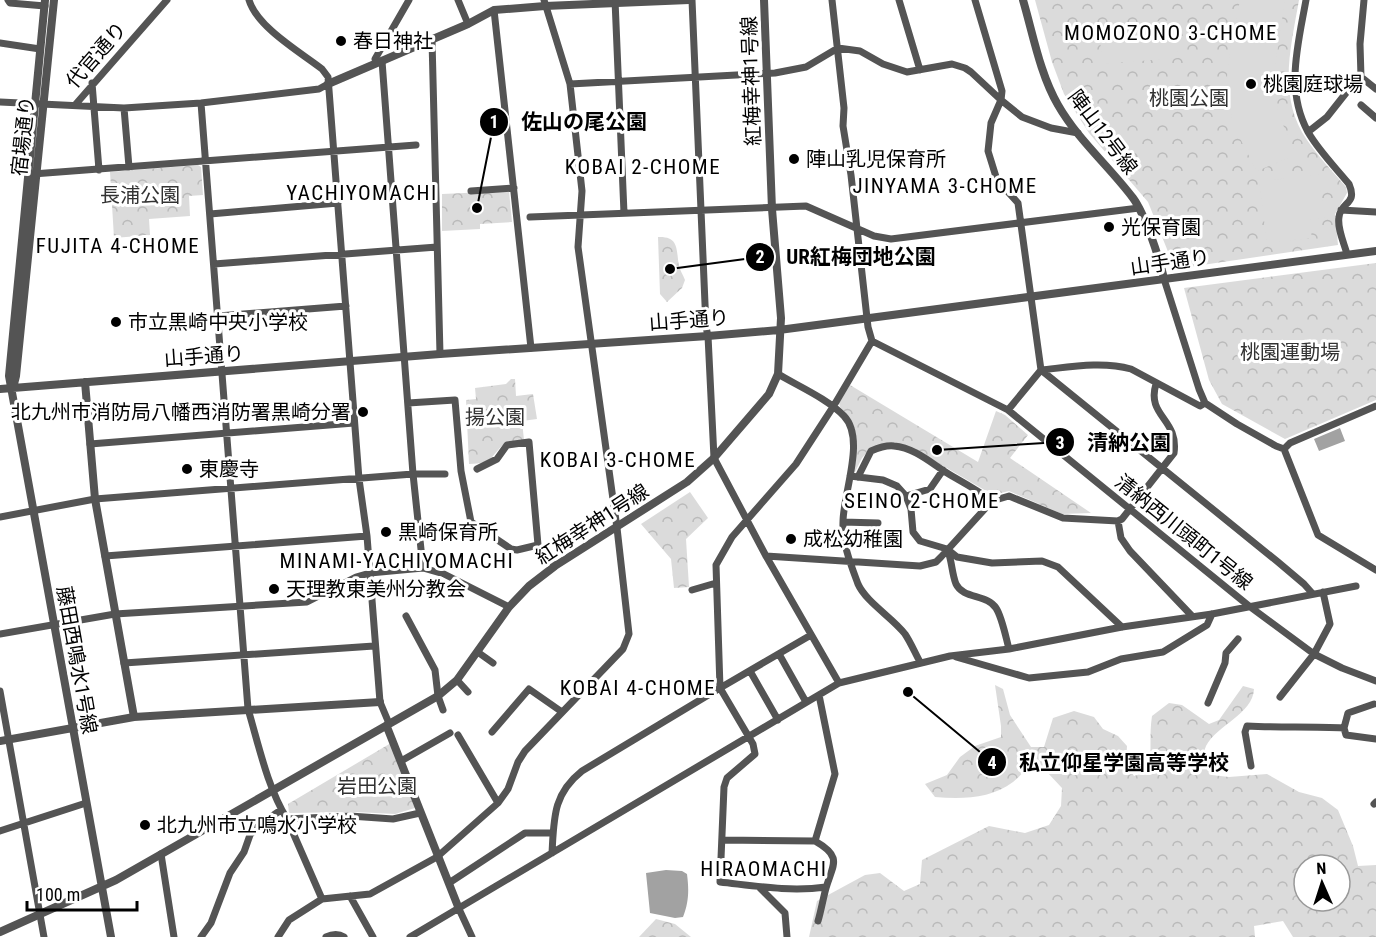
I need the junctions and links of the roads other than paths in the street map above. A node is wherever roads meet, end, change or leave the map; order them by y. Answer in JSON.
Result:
{"nodes":[{"id":1,"x":8,"y":0,"type":"edge"},
{"id":2,"x":54,"y":0,"type":"edge"},
{"id":3,"x":166,"y":0,"type":"edge"},
{"id":4,"x":249,"y":0,"type":"edge"},
{"id":5,"x":409,"y":0,"type":"edge"},
{"id":6,"x":458,"y":0,"type":"edge"},
{"id":7,"x":653,"y":0,"type":"edge"},
{"id":8,"x":690,"y":0,"type":"edge"},
{"id":9,"x":764,"y":0,"type":"edge"},
{"id":10,"x":832,"y":0,"type":"edge"},
{"id":11,"x":899,"y":0,"type":"edge"},
{"id":12,"x":975,"y":0,"type":"edge"},
{"id":13,"x":1023,"y":0,"type":"edge"},
{"id":14,"x":1306,"y":0,"type":"edge"},
{"id":15,"x":1364,"y":0,"type":"edge"},
{"id":16,"x":615,"y":1,"type":"edge"},
{"id":17,"x":45,"y":3,"type":"edge"},
{"id":18,"x":544,"y":3,"type":"edge"},
{"id":19,"x":494,"y":10,"type":"junction"},
{"id":20,"x":468,"y":24,"type":"junction"},
{"id":21,"x":432,"y":39,"type":"junction"},
{"id":22,"x":0,"y":44,"type":"edge"},
{"id":23,"x":838,"y":48,"type":"junction"},
{"id":24,"x":40,"y":49,"type":"junction"},
{"id":25,"x":380,"y":62,"type":"junction"},
{"id":26,"x":920,"y":70,"type":"junction"},
{"id":27,"x":767,"y":73,"type":"junction"},
{"id":28,"x":694,"y":77,"type":"junction"},
{"id":29,"x":1360,"y":77,"type":"junction"},
{"id":30,"x":618,"y":81,"type":"junction"},
{"id":31,"x":93,"y":83,"type":"junction"},
{"id":32,"x":328,"y":84,"type":"junction"},
{"id":33,"x":570,"y":84,"type":"junction"},
{"id":34,"x":1376,"y":89,"type":"edge"},
{"id":35,"x":1001,"y":100,"type":"junction"},
{"id":36,"x":0,"y":102,"type":"edge"},
{"id":37,"x":201,"y":103,"type":"junction"},
{"id":38,"x":39,"y":104,"type":"junction"},
{"id":39,"x":75,"y":105,"type":"junction"},
{"id":40,"x":1361,"y":105,"type":"dead end"},
{"id":41,"x":94,"y":106,"type":"junction"},
{"id":42,"x":124,"y":108,"type":"junction"},
{"id":43,"x":1376,"y":118,"type":"edge"},
{"id":44,"x":1308,"y":132,"type":"junction"},
{"id":45,"x":1078,"y":133,"type":"junction"},
{"id":46,"x":390,"y":146,"type":"junction"},
{"id":47,"x":416,"y":146,"type":"dead end"},
{"id":48,"x":334,"y":151,"type":"junction"},
{"id":49,"x":205,"y":162,"type":"junction"},
{"id":50,"x":129,"y":167,"type":"junction"},
{"id":51,"x":99,"y":170,"type":"junction"},
{"id":52,"x":31,"y":174,"type":"junction"},
{"id":53,"x":514,"y":188,"type":"junction"},
{"id":54,"x":471,"y":190,"type":"dead end"},
{"id":55,"x":338,"y":203,"type":"junction"},
{"id":56,"x":1139,"y":208,"type":"junction"},
{"id":57,"x":772,"y":209,"type":"junction"},
{"id":58,"x":1341,"y":210,"type":"junction"},
{"id":59,"x":701,"y":211,"type":"junction"},
{"id":60,"x":1376,"y":212,"type":"edge"},
{"id":61,"x":624,"y":213,"type":"junction"},
{"id":62,"x":210,"y":214,"type":"junction"},
{"id":63,"x":580,"y":215,"type":"junction"},
{"id":64,"x":530,"y":217,"type":"dead end"},
{"id":65,"x":1022,"y":224,"type":"junction"},
{"id":66,"x":858,"y":229,"type":"junction"},
{"id":67,"x":437,"y":247,"type":"junction"},
{"id":68,"x":398,"y":250,"type":"junction"},
{"id":69,"x":1376,"y":251,"type":"edge"},
{"id":70,"x":342,"y":254,"type":"junction"},
{"id":71,"x":1347,"y":254,"type":"junction"},
{"id":72,"x":214,"y":264,"type":"junction"},
{"id":73,"x":1164,"y":279,"type":"junction"},
{"id":74,"x":1031,"y":296,"type":"junction"},
{"id":75,"x":346,"y":306,"type":"junction"},
{"id":76,"x":218,"y":316,"type":"junction"},
{"id":77,"x":868,"y":319,"type":"junction"},
{"id":78,"x":779,"y":330,"type":"junction"},
{"id":79,"x":708,"y":336,"type":"junction"},
{"id":80,"x":872,"y":342,"type":"junction"},
{"id":81,"x":590,"y":343,"type":"junction"},
{"id":82,"x":531,"y":348,"type":"junction"},
{"id":83,"x":440,"y":354,"type":"junction"},
{"id":84,"x":406,"y":357,"type":"junction"},
{"id":85,"x":351,"y":362,"type":"junction"},
{"id":86,"x":1041,"y":370,"type":"junction"},
{"id":87,"x":222,"y":371,"type":"junction"},
{"id":88,"x":778,"y":374,"type":"junction"},
{"id":89,"x":85,"y":382,"type":"junction"},
{"id":90,"x":1156,"y":384,"type":"junction"},
{"id":91,"x":13,"y":388,"type":"junction"},
{"id":92,"x":0,"y":389,"type":"edge"},
{"id":93,"x":408,"y":403,"type":"junction"},
{"id":94,"x":1205,"y":404,"type":"junction"},
{"id":95,"x":1376,"y":406,"type":"edge"},
{"id":96,"x":833,"y":407,"type":"junction"},
{"id":97,"x":1008,"y":410,"type":"junction"},
{"id":98,"x":354,"y":423,"type":"junction"},
{"id":99,"x":227,"y":433,"type":"junction"},
{"id":100,"x":90,"y":444,"type":"junction"},
{"id":101,"x":1284,"y":449,"type":"junction"},
{"id":102,"x":714,"y":458,"type":"junction"},
{"id":103,"x":477,"y":469,"type":"dead end"},
{"id":104,"x":1162,"y":469,"type":"junction"},
{"id":105,"x":943,"y":470,"type":"junction"},
{"id":106,"x":413,"y":474,"type":"junction"},
{"id":107,"x":446,"y":474,"type":"dead end"},
{"id":108,"x":850,"y":476,"type":"junction"},
{"id":109,"x":858,"y":477,"type":"junction"},
{"id":110,"x":359,"y":479,"type":"junction"},
{"id":111,"x":231,"y":489,"type":"junction"},
{"id":112,"x":906,"y":496,"type":"junction"},
{"id":113,"x":95,"y":499,"type":"junction"},
{"id":114,"x":992,"y":501,"type":"junction"},
{"id":115,"x":1130,"y":510,"type":"junction"},
{"id":116,"x":33,"y":511,"type":"junction"},
{"id":117,"x":0,"y":517,"type":"edge"},
{"id":118,"x":748,"y":521,"type":"junction"},
{"id":119,"x":1118,"y":521,"type":"junction"},
{"id":120,"x":843,"y":522,"type":"junction"},
{"id":121,"x":878,"y":523,"type":"dead end"},
{"id":122,"x":617,"y":528,"type":"junction"},
{"id":123,"x":367,"y":537,"type":"junction"},
{"id":124,"x":236,"y":545,"type":"junction"},
{"id":125,"x":538,"y":545,"type":"junction"},
{"id":126,"x":947,"y":549,"type":"junction"},
{"id":127,"x":105,"y":556,"type":"junction"},
{"id":128,"x":766,"y":556,"type":"junction"},
{"id":129,"x":850,"y":561,"type":"junction"},
{"id":130,"x":555,"y":566,"type":"junction"},
{"id":131,"x":423,"y":568,"type":"junction"},
{"id":132,"x":1376,"y":570,"type":"edge"},
{"id":133,"x":370,"y":573,"type":"junction"},
{"id":134,"x":716,"y":583,"type":"junction"},
{"id":135,"x":1356,"y":586,"type":"dead end"},
{"id":136,"x":692,"y":590,"type":"dead end"},
{"id":137,"x":1323,"y":592,"type":"junction"},
{"id":138,"x":1312,"y":593,"type":"junction"},
{"id":139,"x":240,"y":605,"type":"junction"},
{"id":140,"x":1249,"y":606,"type":"junction"},
{"id":141,"x":509,"y":607,"type":"junction"},
{"id":142,"x":115,"y":614,"type":"junction"},
{"id":143,"x":1212,"y":614,"type":"junction"},
{"id":144,"x":406,"y":616,"type":"dead end"},
{"id":145,"x":1192,"y":616,"type":"junction"},
{"id":146,"x":55,"y":624,"type":"junction"},
{"id":147,"x":1122,"y":627,"type":"junction"},
{"id":148,"x":0,"y":634,"type":"edge"},
{"id":149,"x":811,"y":635,"type":"junction"},
{"id":150,"x":1238,"y":639,"type":"dead end"},
{"id":151,"x":374,"y":646,"type":"junction"},
{"id":152,"x":1009,"y":649,"type":"junction"},
{"id":153,"x":478,"y":653,"type":"junction"},
{"id":154,"x":244,"y":654,"type":"junction"},
{"id":155,"x":779,"y":654,"type":"junction"},
{"id":156,"x":1314,"y":654,"type":"junction"},
{"id":157,"x":950,"y":656,"type":"junction"},
{"id":158,"x":920,"y":662,"type":"junction"},
{"id":159,"x":124,"y":663,"type":"junction"},
{"id":160,"x":493,"y":663,"type":"dead end"},
{"id":161,"x":750,"y":671,"type":"junction"},
{"id":162,"x":457,"y":681,"type":"junction"},
{"id":163,"x":1376,"y":681,"type":"edge"},
{"id":164,"x":839,"y":683,"type":"junction"},
{"id":165,"x":720,"y":688,"type":"junction"},
{"id":166,"x":0,"y":691,"type":"edge"},
{"id":167,"x":468,"y":692,"type":"dead end"},
{"id":168,"x":819,"y":695,"type":"junction"},
{"id":169,"x":438,"y":696,"type":"junction"},
{"id":170,"x":1280,"y":697,"type":"dead end"},
{"id":171,"x":380,"y":702,"type":"junction"},
{"id":172,"x":806,"y":702,"type":"junction"},
{"id":173,"x":1208,"y":703,"type":"dead end"},
{"id":174,"x":1374,"y":704,"type":"dead end"},
{"id":175,"x":249,"y":709,"type":"junction"},
{"id":176,"x":443,"y":710,"type":"dead end"},
{"id":177,"x":562,"y":712,"type":"junction"},
{"id":178,"x":134,"y":717,"type":"junction"},
{"id":179,"x":778,"y":720,"type":"junction"},
{"id":180,"x":387,"y":727,"type":"junction"},
{"id":181,"x":73,"y":728,"type":"junction"},
{"id":182,"x":1344,"y":728,"type":"junction"},
{"id":183,"x":492,"y":732,"type":"dead end"},
{"id":184,"x":748,"y":737,"type":"junction"},
{"id":185,"x":1376,"y":739,"type":"edge"},
{"id":186,"x":4,"y":740,"type":"edge"},
{"id":187,"x":401,"y":760,"type":"junction"},
{"id":188,"x":1251,"y":766,"type":"dead end"},
{"id":189,"x":273,"y":792,"type":"junction"},
{"id":190,"x":86,"y":803,"type":"junction"},
{"id":191,"x":498,"y":803,"type":"junction"},
{"id":192,"x":280,"y":810,"type":"junction"},
{"id":193,"x":420,"y":813,"type":"junction"},
{"id":194,"x":287,"y":819,"type":"junction"},
{"id":195,"x":24,"y":823,"type":"junction"},
{"id":196,"x":0,"y":831,"type":"edge"},
{"id":197,"x":553,"y":833,"type":"junction"},
{"id":198,"x":722,"y":840,"type":"junction"},
{"id":199,"x":815,"y":841,"type":"junction"},
{"id":200,"x":552,"y":853,"type":"junction"},
{"id":201,"x":161,"y":854,"type":"junction"},
{"id":202,"x":437,"y":857,"type":"junction"},
{"id":203,"x":449,"y":883,"type":"junction"},
{"id":204,"x":101,"y":885,"type":"junction"},
{"id":205,"x":826,"y":887,"type":"junction"},
{"id":206,"x":760,"y":888,"type":"junction"},
{"id":207,"x":350,"y":897,"type":"junction"},
{"id":208,"x":322,"y":898,"type":"junction"},
{"id":209,"x":459,"y":909,"type":"junction"},
{"id":210,"x":40,"y":914,"type":"junction"},
{"id":211,"x":818,"y":921,"type":"dead end"},
{"id":212,"x":0,"y":932,"type":"edge"},
{"id":213,"x":44,"y":937,"type":"edge"},
{"id":214,"x":111,"y":937,"type":"edge"},
{"id":215,"x":174,"y":937,"type":"edge"},
{"id":216,"x":201,"y":937,"type":"edge"},
{"id":217,"x":278,"y":937,"type":"edge"},
{"id":218,"x":326,"y":937,"type":"edge"},
{"id":219,"x":344,"y":937,"type":"edge"},
{"id":220,"x":373,"y":937,"type":"edge"},
{"id":221,"x":410,"y":937,"type":"edge"},
{"id":222,"x":472,"y":937,"type":"edge"},
{"id":223,"x":788,"y":937,"type":"edge"}],
"edges":[{"from":1,"to":17,"type":"street"},
{"from":2,"to":38,"type":"street","name":"宿場通り"},
{"from":3,"to":31,"type":"street","name":"代官通り"},
{"from":4,"to":32,"type":"street"},
{"from":5,"to":25,"type":"street"},
{"from":6,"to":20,"type":"street"},
{"from":7,"to":8,"type":"street"},
{"from":7,"to":16,"type":"street"},
{"from":8,"to":28,"type":"street"},
{"from":9,"to":27,"type":"street","name":"紅梅幸神1号線"},
{"from":10,"to":23,"type":"street"},
{"from":11,"to":26,"type":"street"},
{"from":12,"to":35,"type":"street"},
{"from":13,"to":45,"type":"street","name":"陣山12号線"},
{"from":14,"to":44,"type":"street"},
{"from":15,"to":29,"type":"street"},
{"from":16,"to":18,"type":"street"},
{"from":16,"to":30,"type":"street"},
{"from":17,"to":24,"type":"street","name":"宿場通り"},
{"from":18,"to":19,"type":"street"},
{"from":18,"to":33,"type":"street"},
{"from":19,"to":20,"type":"street"},
{"from":19,"to":53,"type":"street"},
{"from":20,"to":21,"type":"street"},
{"from":21,"to":25,"type":"street"},
{"from":21,"to":67,"type":"street"},
{"from":22,"to":24,"type":"street"},
{"from":23,"to":26,"type":"street"},
{"from":23,"to":27,"type":"street"},
{"from":23,"to":66,"type":"street"},
{"from":24,"to":38,"type":"street","name":"宿場通り"},
{"from":25,"to":32,"type":"street"},
{"from":25,"to":46,"type":"street"},
{"from":26,"to":35,"type":"street"},
{"from":27,"to":28,"type":"street"},
{"from":27,"to":57,"type":"street","name":"紅梅幸神1号線"},
{"from":28,"to":30,"type":"street"},
{"from":28,"to":59,"type":"street"},
{"from":29,"to":34,"type":"street"},
{"from":29,"to":44,"type":"street"},
{"from":30,"to":33,"type":"street"},
{"from":30,"to":61,"type":"street"},
{"from":31,"to":39,"type":"street","name":"代官通り"},
{"from":31,"to":41,"type":"street"},
{"from":32,"to":37,"type":"street"},
{"from":32,"to":48,"type":"street"},
{"from":33,"to":63,"type":"street"},
{"from":35,"to":45,"type":"street"},
{"from":35,"to":65,"type":"street"},
{"from":36,"to":38,"type":"street"},
{"from":37,"to":42,"type":"street"},
{"from":37,"to":49,"type":"street"},
{"from":38,"to":39,"type":"street"},
{"from":38,"to":52,"type":"street","name":"宿場通り"},
{"from":39,"to":41,"type":"street"},
{"from":40,"to":43,"type":"street"},
{"from":41,"to":42,"type":"street"},
{"from":41,"to":51,"type":"street"},
{"from":42,"to":50,"type":"street"},
{"from":44,"to":58,"type":"street"},
{"from":45,"to":56,"type":"street","name":"陣山12号線"},
{"from":46,"to":47,"type":"street"},
{"from":46,"to":48,"type":"street"},
{"from":46,"to":68,"type":"street"},
{"from":48,"to":49,"type":"street"},
{"from":48,"to":55,"type":"street"},
{"from":49,"to":50,"type":"street"},
{"from":49,"to":62,"type":"street"},
{"from":50,"to":51,"type":"street"},
{"from":51,"to":52,"type":"street"},
{"from":52,"to":91,"type":"street","name":"宿場通り"},
{"from":53,"to":54,"type":"street"},
{"from":53,"to":82,"type":"street"},
{"from":55,"to":62,"type":"street"},
{"from":55,"to":70,"type":"street"},
{"from":56,"to":65,"type":"street"},
{"from":56,"to":73,"type":"street","name":"陣山12号線"},
{"from":57,"to":59,"type":"street"},
{"from":57,"to":66,"type":"street"},
{"from":57,"to":78,"type":"street","name":"紅梅幸神1号線"},
{"from":58,"to":60,"type":"street"},
{"from":58,"to":71,"type":"street"},
{"from":59,"to":61,"type":"street"},
{"from":59,"to":79,"type":"street"},
{"from":61,"to":63,"type":"street"},
{"from":62,"to":72,"type":"street"},
{"from":63,"to":64,"type":"street"},
{"from":63,"to":81,"type":"street"},
{"from":65,"to":66,"type":"street"},
{"from":65,"to":74,"type":"street"},
{"from":66,"to":77,"type":"street"},
{"from":67,"to":68,"type":"street"},
{"from":67,"to":83,"type":"street"},
{"from":68,"to":70,"type":"street"},
{"from":68,"to":84,"type":"street"},
{"from":69,"to":71,"type":"street","name":"山手通り"},
{"from":70,"to":72,"type":"street"},
{"from":70,"to":75,"type":"street"},
{"from":71,"to":73,"type":"street","name":"山手通り"},
{"from":72,"to":76,"type":"street"},
{"from":73,"to":74,"type":"street","name":"山手通り"},
{"from":73,"to":94,"type":"street"},
{"from":74,"to":77,"type":"street","name":"山手通り"},
{"from":74,"to":86,"type":"street"},
{"from":75,"to":76,"type":"street"},
{"from":75,"to":85,"type":"street"},
{"from":76,"to":87,"type":"street"},
{"from":77,"to":78,"type":"street","name":"山手通り"},
{"from":77,"to":80,"type":"street"},
{"from":78,"to":79,"type":"street","name":"山手通り"},
{"from":78,"to":88,"type":"street","name":"紅梅幸神1号線"},
{"from":79,"to":81,"type":"street","name":"山手通り"},
{"from":79,"to":102,"type":"street"},
{"from":80,"to":96,"type":"street"},
{"from":80,"to":97,"type":"street","name":"清納西川頭町1号線"},
{"from":81,"to":82,"type":"street","name":"山手通り"},
{"from":81,"to":122,"type":"street"},
{"from":82,"to":83,"type":"street","name":"山手通り"},
{"from":83,"to":84,"type":"street","name":"山手通り"},
{"from":84,"to":85,"type":"street","name":"山手通り"},
{"from":84,"to":93,"type":"street"},
{"from":85,"to":87,"type":"street","name":"山手通り"},
{"from":85,"to":98,"type":"street"},
{"from":86,"to":90,"type":"street"},
{"from":86,"to":97,"type":"street"},
{"from":86,"to":104,"type":"street"},
{"from":87,"to":89,"type":"street","name":"山手通り"},
{"from":87,"to":99,"type":"street"},
{"from":88,"to":96,"type":"street"},
{"from":88,"to":102,"type":"street","name":"紅梅幸神1号線"},
{"from":89,"to":91,"type":"street","name":"山手通り"},
{"from":89,"to":100,"type":"street"},
{"from":90,"to":94,"type":"street"},
{"from":90,"to":104,"type":"street"},
{"from":91,"to":92,"type":"street","name":"山手通り"},
{"from":91,"to":116,"type":"street","name":"藤田西鳴水1号線"},
{"from":93,"to":106,"type":"street"},
{"from":93,"to":125,"type":"street"},
{"from":94,"to":101,"type":"street"},
{"from":95,"to":101,"type":"street"},
{"from":96,"to":108,"type":"street"},
{"from":96,"to":118,"type":"street"},
{"from":97,"to":115,"type":"street","name":"清納西川頭町1号線"},
{"from":98,"to":99,"type":"street"},
{"from":98,"to":110,"type":"street"},
{"from":99,"to":100,"type":"street"},
{"from":99,"to":111,"type":"street"},
{"from":100,"to":113,"type":"street"},
{"from":101,"to":132,"type":"street"},
{"from":102,"to":118,"type":"street"},
{"from":102,"to":122,"type":"street","name":"紅梅幸神1号線"},
{"from":103,"to":125,"type":"street"},
{"from":104,"to":115,"type":"street"},
{"from":104,"to":138,"type":"street"},
{"from":105,"to":109,"type":"street"},
{"from":105,"to":112,"type":"street"},
{"from":105,"to":114,"type":"street"},
{"from":106,"to":107,"type":"street"},
{"from":106,"to":110,"type":"street"},
{"from":106,"to":131,"type":"street"},
{"from":108,"to":109,"type":"street"},
{"from":108,"to":120,"type":"street"},
{"from":109,"to":112,"type":"street"},
{"from":110,"to":111,"type":"street"},
{"from":110,"to":123,"type":"street"},
{"from":111,"to":113,"type":"street"},
{"from":111,"to":124,"type":"street"},
{"from":112,"to":126,"type":"street"},
{"from":113,"to":116,"type":"street"},
{"from":113,"to":127,"type":"street"},
{"from":114,"to":119,"type":"street"},
{"from":114,"to":126,"type":"street"},
{"from":115,"to":119,"type":"street"},
{"from":115,"to":140,"type":"street","name":"清納西川頭町1号線"},
{"from":116,"to":117,"type":"street"},
{"from":116,"to":146,"type":"street","name":"藤田西鳴水1号線"},
{"from":118,"to":128,"type":"street"},
{"from":118,"to":134,"type":"street"},
{"from":119,"to":145,"type":"street"},
{"from":120,"to":121,"type":"street"},
{"from":120,"to":129,"type":"street"},
{"from":122,"to":130,"type":"street","name":"紅梅幸神1号線"},
{"from":122,"to":177,"type":"street"},
{"from":123,"to":124,"type":"street"},
{"from":123,"to":133,"type":"street"},
{"from":124,"to":127,"type":"street"},
{"from":124,"to":139,"type":"street"},
{"from":125,"to":130,"type":"street"},
{"from":126,"to":129,"type":"street"},
{"from":126,"to":147,"type":"street"},
{"from":126,"to":152,"type":"street"},
{"from":127,"to":142,"type":"street"},
{"from":128,"to":129,"type":"street"},
{"from":128,"to":149,"type":"street"},
{"from":129,"to":158,"type":"street"},
{"from":130,"to":141,"type":"street","name":"紅梅幸神1号線"},
{"from":131,"to":133,"type":"street"},
{"from":131,"to":141,"type":"street"},
{"from":133,"to":139,"type":"street"},
{"from":133,"to":151,"type":"street"},
{"from":134,"to":136,"type":"street"},
{"from":134,"to":165,"type":"street"},
{"from":135,"to":137,"type":"street"},
{"from":137,"to":138,"type":"street"},
{"from":137,"to":156,"type":"street"},
{"from":138,"to":140,"type":"street"},
{"from":139,"to":142,"type":"street"},
{"from":139,"to":154,"type":"street"},
{"from":140,"to":143,"type":"street"},
{"from":140,"to":156,"type":"street","name":"清納西川頭町1号線"},
{"from":141,"to":153,"type":"street","name":"紅梅幸神1号線"},
{"from":142,"to":146,"type":"street"},
{"from":142,"to":159,"type":"street"},
{"from":143,"to":145,"type":"street"},
{"from":143,"to":157,"type":"street"},
{"from":144,"to":169,"type":"street"},
{"from":145,"to":147,"type":"street"},
{"from":146,"to":148,"type":"street"},
{"from":146,"to":181,"type":"street","name":"藤田西鳴水1号線"},
{"from":147,"to":152,"type":"street"},
{"from":149,"to":155,"type":"street"},
{"from":149,"to":164,"type":"street"},
{"from":150,"to":173,"type":"street"},
{"from":151,"to":154,"type":"street"},
{"from":151,"to":171,"type":"street"},
{"from":152,"to":157,"type":"street"},
{"from":153,"to":160,"type":"street"},
{"from":153,"to":162,"type":"street","name":"紅梅幸神1号線"},
{"from":154,"to":159,"type":"street"},
{"from":154,"to":175,"type":"street"},
{"from":155,"to":161,"type":"street"},
{"from":155,"to":172,"type":"street"},
{"from":156,"to":163,"type":"street","name":"清納西川頭町1号線"},
{"from":156,"to":170,"type":"street"},
{"from":157,"to":158,"type":"street"},
{"from":158,"to":164,"type":"street"},
{"from":159,"to":178,"type":"street"},
{"from":161,"to":165,"type":"street"},
{"from":161,"to":179,"type":"street"},
{"from":162,"to":167,"type":"street"},
{"from":162,"to":169,"type":"street","name":"紅梅幸神1号線"},
{"from":164,"to":168,"type":"street"},
{"from":165,"to":184,"type":"street"},
{"from":165,"to":197,"type":"street"},
{"from":166,"to":186,"type":"street"},
{"from":168,"to":172,"type":"street"},
{"from":168,"to":199,"type":"street"},
{"from":169,"to":176,"type":"street"},
{"from":169,"to":180,"type":"street","name":"紅梅幸神1号線"},
{"from":171,"to":175,"type":"street"},
{"from":171,"to":180,"type":"street"},
{"from":172,"to":179,"type":"street"},
{"from":174,"to":182,"type":"street"},
{"from":175,"to":178,"type":"street"},
{"from":175,"to":189,"type":"street"},
{"from":177,"to":183,"type":"street"},
{"from":177,"to":191,"type":"street"},
{"from":178,"to":181,"type":"street"},
{"from":179,"to":184,"type":"street"},
{"from":180,"to":187,"type":"street"},
{"from":180,"to":189,"type":"street","name":"紅梅幸神1号線"},
{"from":181,"to":186,"type":"street"},
{"from":181,"to":190,"type":"street","name":"藤田西鳴水1号線"},
{"from":182,"to":185,"type":"street"},
{"from":182,"to":188,"type":"street"},
{"from":184,"to":198,"type":"street"},
{"from":184,"to":200,"type":"street"},
{"from":186,"to":195,"type":"street"},
{"from":187,"to":191,"type":"street"},
{"from":187,"to":193,"type":"street"},
{"from":189,"to":192,"type":"street"},
{"from":189,"to":201,"type":"street","name":"紅梅幸神1号線"},
{"from":190,"to":195,"type":"street"},
{"from":190,"to":204,"type":"street","name":"藤田西鳴水1号線"},
{"from":191,"to":202,"type":"street"},
{"from":192,"to":194,"type":"street"},
{"from":192,"to":216,"type":"street"},
{"from":193,"to":194,"type":"street"},
{"from":193,"to":202,"type":"street"},
{"from":194,"to":208,"type":"street"},
{"from":195,"to":196,"type":"street"},
{"from":195,"to":210,"type":"street"},
{"from":197,"to":200,"type":"street"},
{"from":197,"to":203,"type":"street"},
{"from":198,"to":199,"type":"street"},
{"from":198,"to":206,"type":"street"},
{"from":199,"to":205,"type":"street"},
{"from":200,"to":209,"type":"street"},
{"from":201,"to":204,"type":"street","name":"紅梅幸神1号線"},
{"from":201,"to":215,"type":"street"},
{"from":202,"to":203,"type":"street"},
{"from":202,"to":207,"type":"street"},
{"from":203,"to":209,"type":"street"},
{"from":204,"to":210,"type":"street","name":"紅梅幸神1号線"},
{"from":204,"to":214,"type":"street","name":"藤田西鳴水1号線"},
{"from":205,"to":206,"type":"street"},
{"from":205,"to":211,"type":"street"},
{"from":206,"to":223,"type":"street"},
{"from":207,"to":208,"type":"street"},
{"from":207,"to":220,"type":"street"},
{"from":208,"to":217,"type":"street"},
{"from":209,"to":221,"type":"street"},
{"from":209,"to":222,"type":"street"},
{"from":210,"to":212,"type":"street","name":"紅梅幸神1号線"},
{"from":210,"to":213,"type":"street"},
{"from":218,"to":219,"type":"street"}]}
